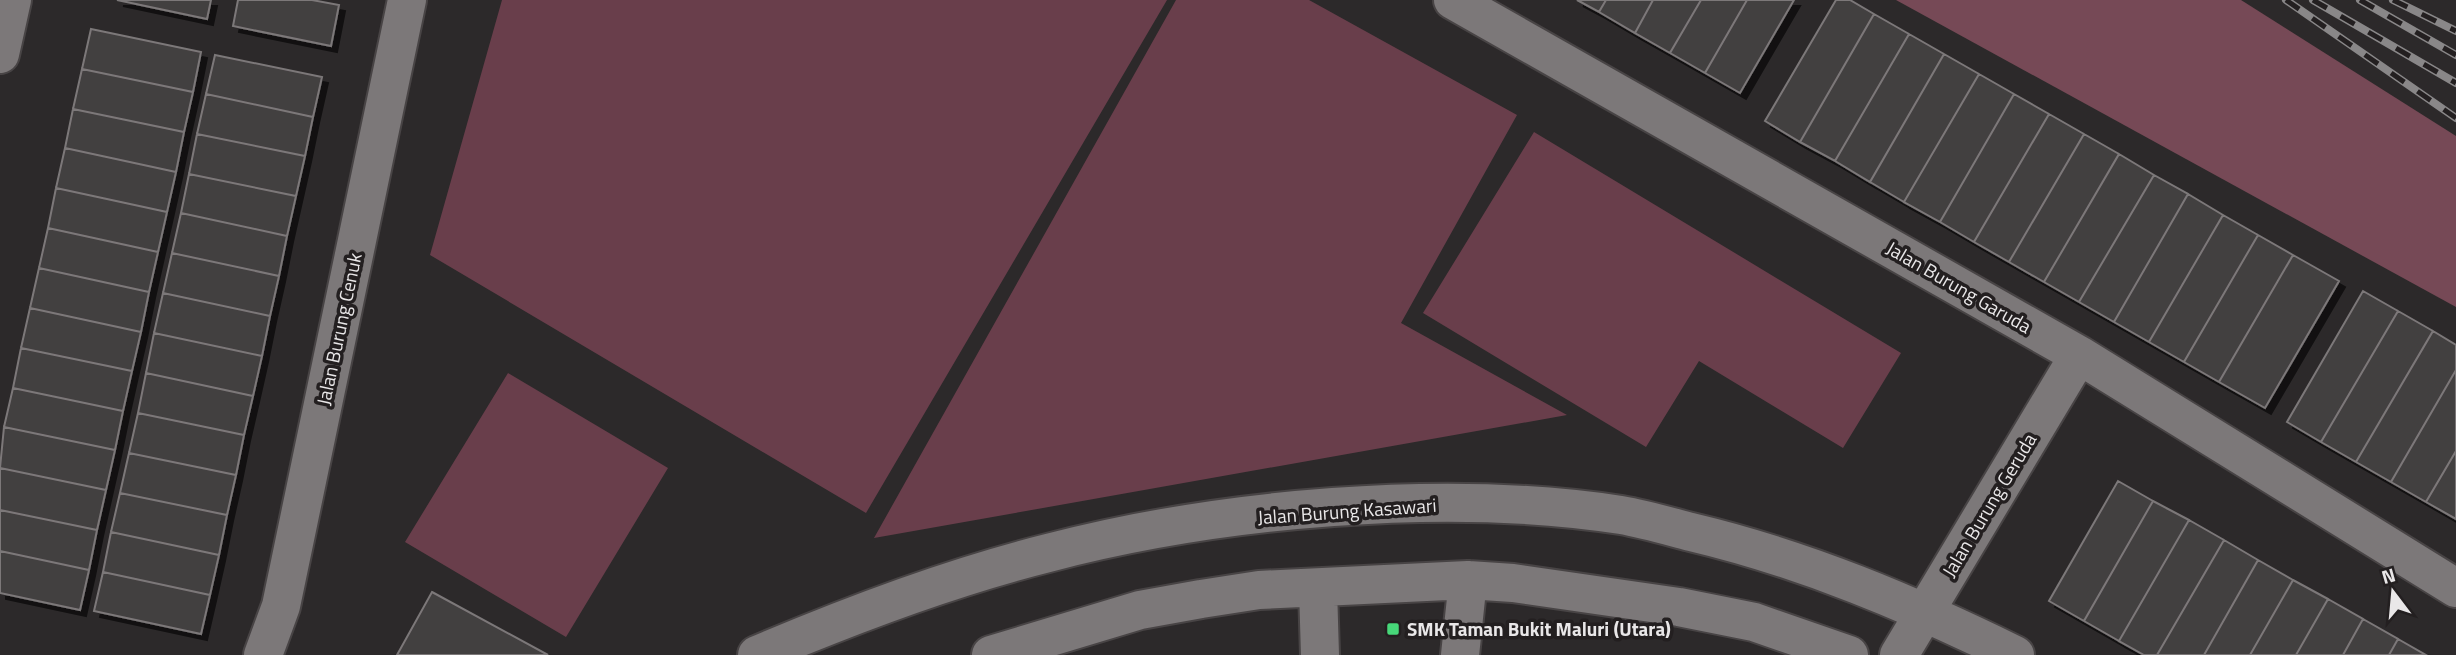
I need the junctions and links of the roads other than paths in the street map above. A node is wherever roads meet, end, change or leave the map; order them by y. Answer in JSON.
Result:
{"nodes":[{"id":1,"x":12,"y":0,"type":"edge"},
{"id":2,"x":407,"y":0,"type":"edge"},
{"id":3,"x":1453,"y":0,"type":"edge"},
{"id":4,"x":0,"y":54,"type":"edge"},
{"id":5,"x":2079,"y":355,"type":"junction"},
{"id":6,"x":1468,"y":580,"type":"junction"},
{"id":7,"x":1318,"y":588,"type":"junction"},
{"id":8,"x":2456,"y":588,"type":"edge"},
{"id":9,"x":1926,"y":611,"type":"junction"},
{"id":10,"x":263,"y":655,"type":"edge"},
{"id":11,"x":757,"y":655,"type":"edge"},
{"id":12,"x":991,"y":655,"type":"edge"},
{"id":13,"x":1320,"y":655,"type":"edge"},
{"id":14,"x":1460,"y":655,"type":"edge"},
{"id":15,"x":1849,"y":655,"type":"edge"},
{"id":16,"x":1899,"y":655,"type":"edge"},
{"id":17,"x":2015,"y":655,"type":"edge"}],
"edges":[{"from":1,"to":4,"type":"street"},
{"from":2,"to":10,"type":"street","name":"Jalan Burung Cenuk"},
{"from":3,"to":5,"type":"street","name":"Jalan Burung Garuda"},
{"from":5,"to":8,"type":"street","name":"Jalan Burung Garuda"},
{"from":5,"to":9,"type":"street","name":"Jalan Burung Geruda"},
{"from":6,"to":7,"type":"street"},
{"from":6,"to":14,"type":"street"},
{"from":6,"to":15,"type":"street"},
{"from":7,"to":12,"type":"street"},
{"from":7,"to":13,"type":"street"},
{"from":9,"to":11,"type":"street","name":"Jalan Burung Kasawari"},
{"from":9,"to":16,"type":"street","name":"Jalan Burung Geruda"},
{"from":9,"to":17,"type":"street","name":"Jalan Burung Kasawari"}]}
